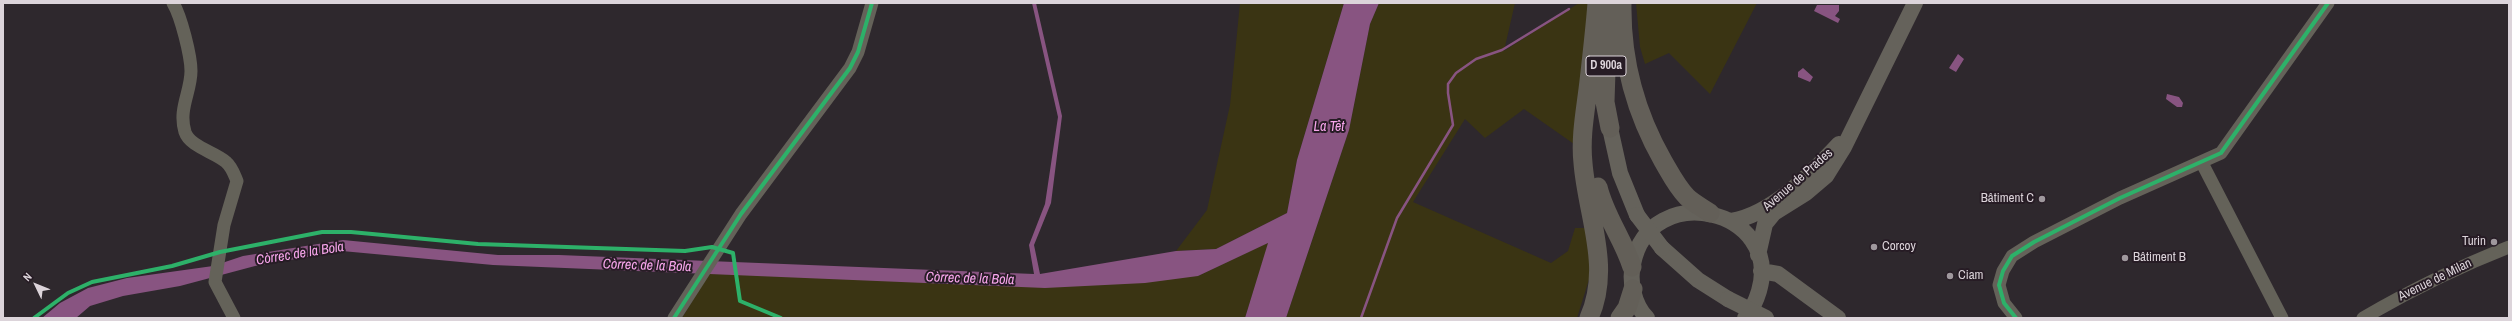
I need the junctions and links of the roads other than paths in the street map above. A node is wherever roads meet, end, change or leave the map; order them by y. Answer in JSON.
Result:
{"nodes":[{"id":1,"x":173,"y":3,"type":"edge"},
{"id":2,"x":872,"y":3,"type":"edge"},
{"id":3,"x":1597,"y":3,"type":"edge"},
{"id":4,"x":1603,"y":3,"type":"edge"},
{"id":5,"x":1608,"y":3,"type":"edge"},
{"id":6,"x":1616,"y":3,"type":"edge"},
{"id":7,"x":1622,"y":3,"type":"edge"},
{"id":8,"x":1915,"y":3,"type":"edge"},
{"id":9,"x":2328,"y":3,"type":"edge"},
{"id":10,"x":1854,"y":124,"type":"junction"},
{"id":11,"x":1610,"y":128,"type":"junction"},
{"id":12,"x":2202,"y":162,"type":"junction"},
{"id":13,"x":1710,"y":213,"type":"junction"},
{"id":14,"x":1731,"y":221,"type":"junction"},
{"id":15,"x":2509,"y":248,"type":"edge"},
{"id":16,"x":1758,"y":255,"type":"junction"},
{"id":17,"x":1632,"y":266,"type":"junction"},
{"id":18,"x":1761,"y":271,"type":"junction"},
{"id":19,"x":1633,"y":289,"type":"junction"},
{"id":20,"x":234,"y":318,"type":"edge"},
{"id":21,"x":674,"y":318,"type":"edge"},
{"id":22,"x":1589,"y":318,"type":"edge"},
{"id":23,"x":1620,"y":318,"type":"edge"},
{"id":24,"x":1647,"y":318,"type":"edge"},
{"id":25,"x":1745,"y":318,"type":"edge"},
{"id":26,"x":1766,"y":318,"type":"edge"},
{"id":27,"x":1838,"y":318,"type":"edge"},
{"id":28,"x":2016,"y":318,"type":"edge"},
{"id":29,"x":2282,"y":318,"type":"edge"},
{"id":30,"x":2364,"y":318,"type":"edge"}],
"edges":[{"from":1,"to":20,"type":"street"},
{"from":2,"to":21,"type":"street"},
{"from":3,"to":22,"type":"highway"},
{"from":4,"to":17,"type":"highway"},
{"from":5,"to":11,"type":"highway","number":"D 900a"},
{"from":6,"to":11,"type":"highway","number":"D 900a"},
{"from":7,"to":13,"type":"highway"},
{"from":8,"to":10,"type":"main road","name":"Avenue de Prades"},
{"from":9,"to":12,"type":"street"},
{"from":10,"to":14,"type":"main road","name":"Avenue de Prades"},
{"from":10,"to":16,"type":"main road","name":"Avenue de Prades"},
{"from":11,"to":26,"type":"main road","number":"D 900a","bridge":true},
{"from":12,"to":28,"type":"street"},
{"from":12,"to":29,"type":"street"},
{"from":13,"to":14,"type":"main road"},
{"from":13,"to":17,"type":"main road"},
{"from":14,"to":16,"type":"main road"},
{"from":15,"to":30,"type":"street","name":"Avenue de Milan"},
{"from":16,"to":18,"type":"main road"},
{"from":17,"to":19,"type":"main road"},
{"from":18,"to":25,"type":"main road"},
{"from":18,"to":27,"type":"main road"},
{"from":19,"to":23,"type":"highway"},
{"from":19,"to":24,"type":"main road"}]}
